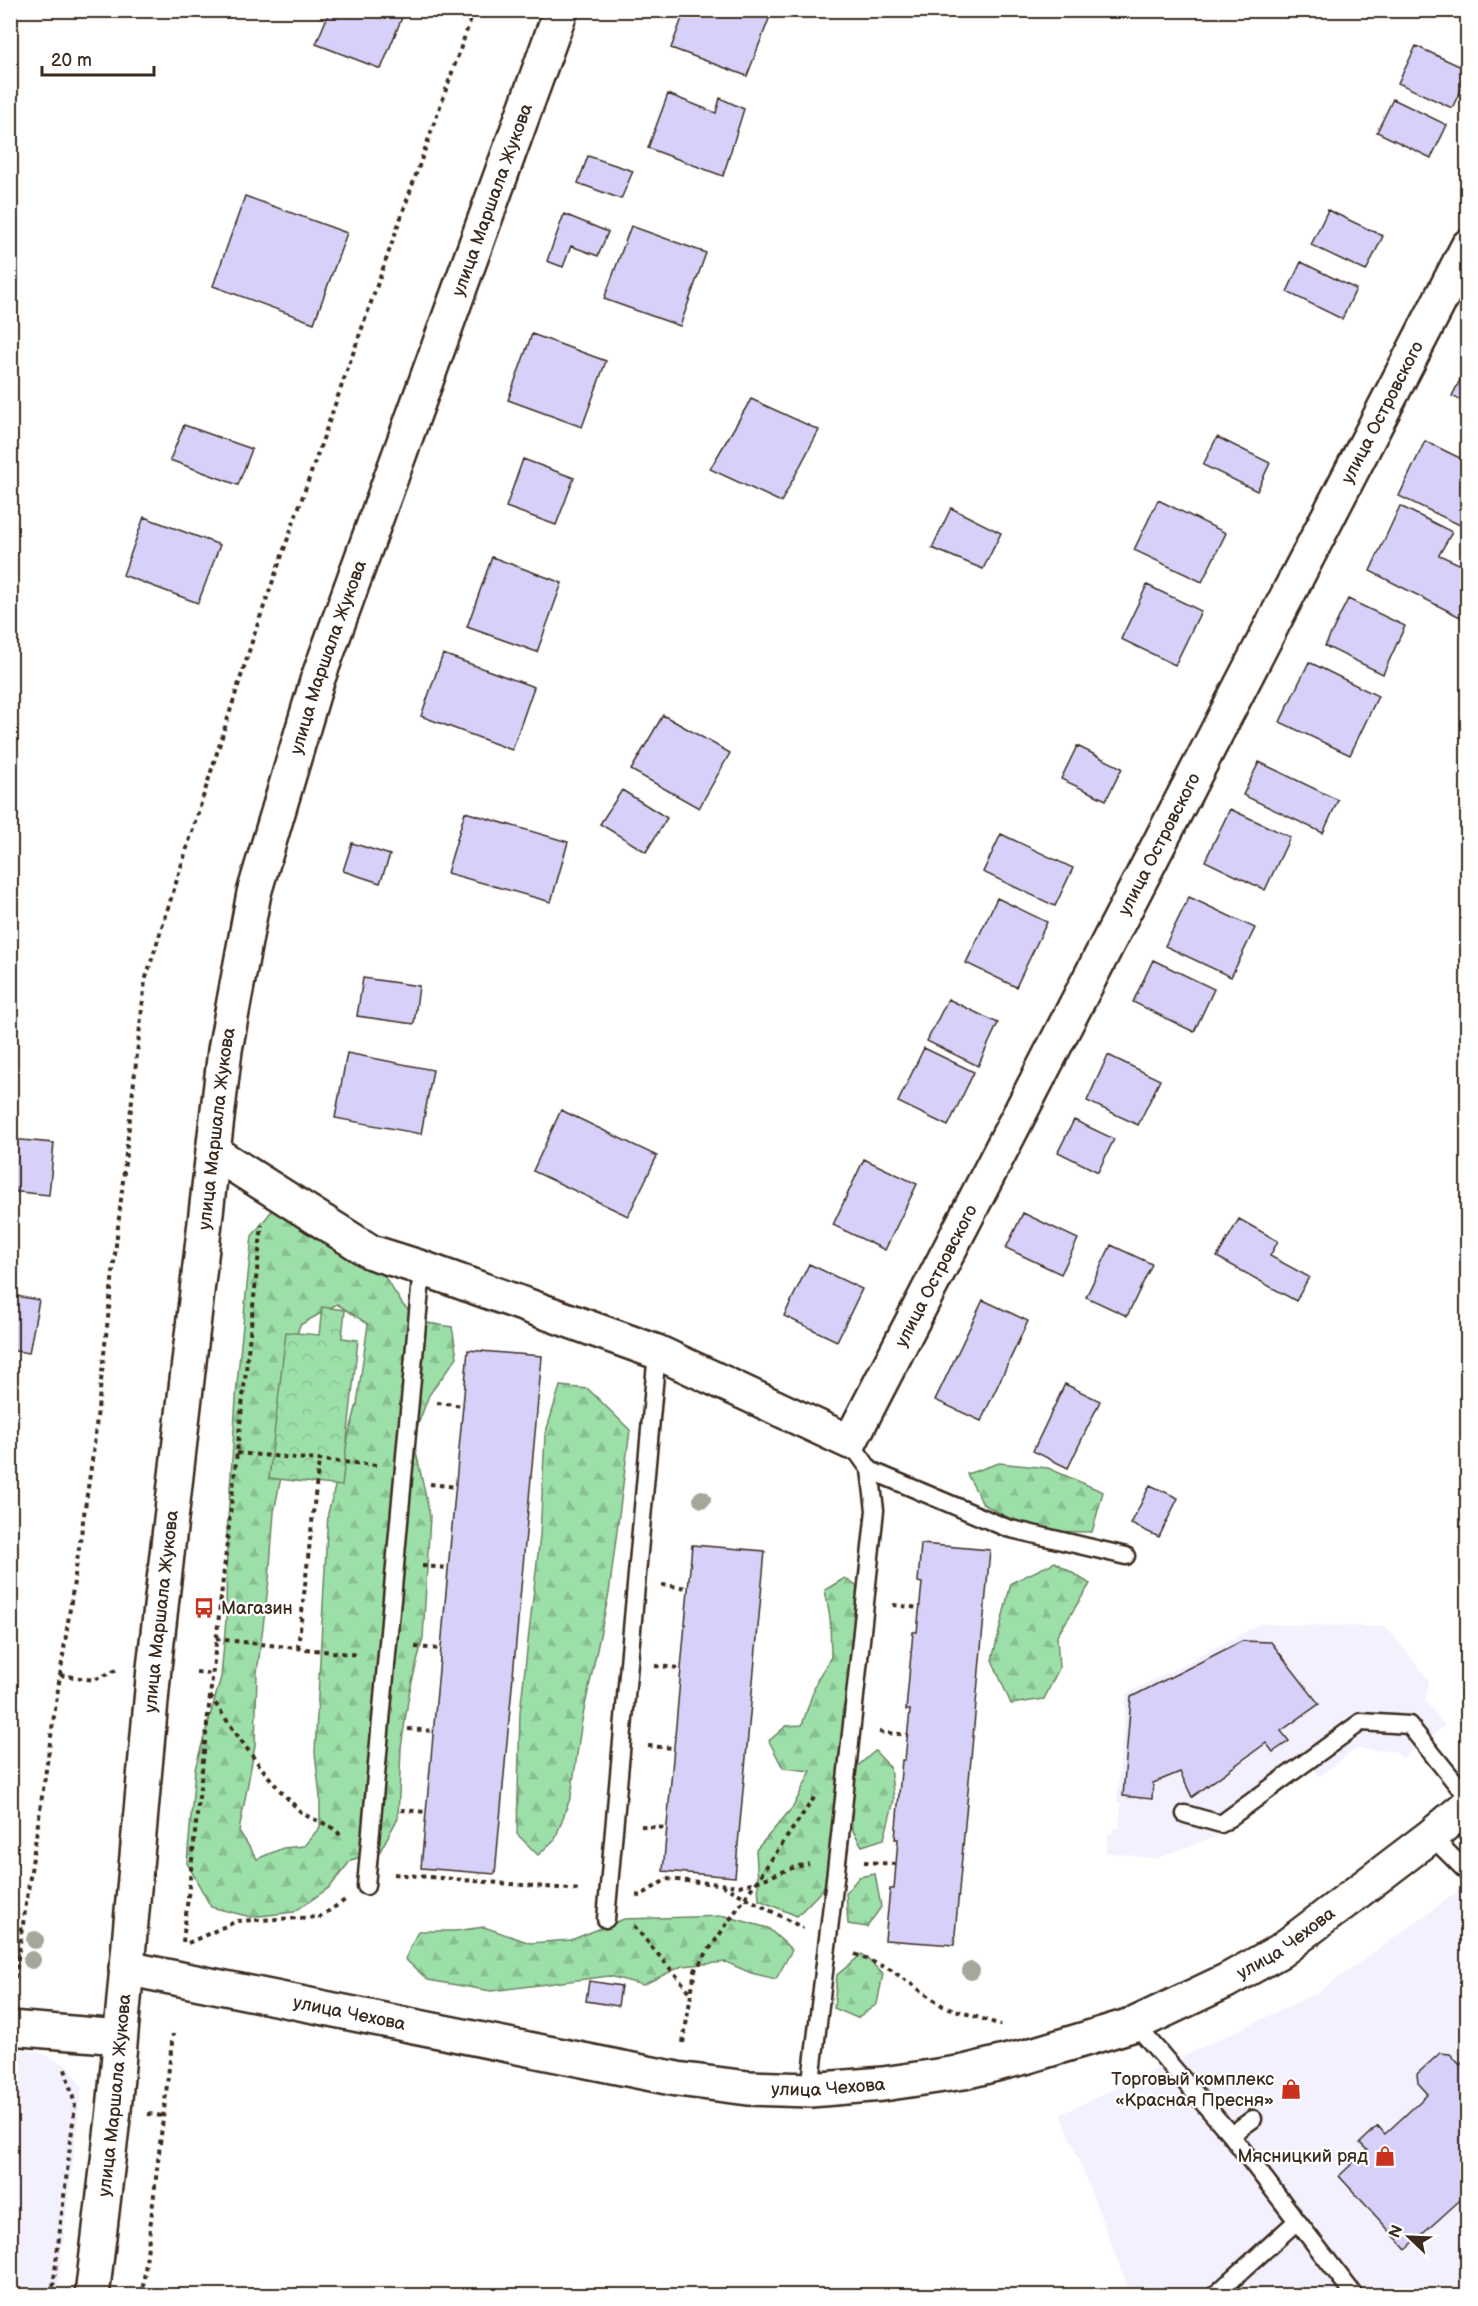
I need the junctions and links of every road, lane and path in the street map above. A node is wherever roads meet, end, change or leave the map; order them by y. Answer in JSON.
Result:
{"nodes":[{"id":1,"x":474,"y":10,"type":"edge"},
{"id":2,"x":561,"y":10,"type":"edge"},
{"id":3,"x":1467,"y":246,"type":"edge"},
{"id":4,"x":213,"y":1152,"type":"junction"},
{"id":5,"x":267,"y":1186,"type":"junction"},
{"id":6,"x":422,"y":1268,"type":"junction"},
{"id":7,"x":657,"y":1352,"type":"junction"},
{"id":8,"x":850,"y":1442,"type":"junction"},
{"id":9,"x":237,"y":1453,"type":"junction"},
{"id":10,"x":320,"y":1460,"type":"junction"},
{"id":11,"x":345,"y":1462,"type":"dead end"},
{"id":12,"x":870,"y":1470,"type":"junction"},
{"id":13,"x":1126,"y":1556,"type":"dead end"},
{"id":14,"x":216,"y":1639,"type":"junction"},
{"id":15,"x":298,"y":1648,"type":"junction"},
{"id":16,"x":387,"y":1658,"type":"junction"},
{"id":17,"x":128,"y":1665,"type":"dead end"},
{"id":18,"x":196,"y":1672,"type":"dead end"},
{"id":19,"x":213,"y":1674,"type":"junction"},
{"id":20,"x":60,"y":1675,"type":"junction"},
{"id":21,"x":210,"y":1696,"type":"junction"},
{"id":22,"x":816,"y":1794,"type":"dead end"},
{"id":23,"x":1467,"y":1798,"type":"edge"},
{"id":24,"x":1467,"y":1805,"type":"edge"},
{"id":25,"x":1185,"y":1814,"type":"dead end"},
{"id":26,"x":1431,"y":1836,"type":"junction"},
{"id":27,"x":1467,"y":1873,"type":"edge"},
{"id":28,"x":367,"y":1878,"type":"junction"},
{"id":29,"x":718,"y":1884,"type":"dead end"},
{"id":30,"x":640,"y":1896,"type":"dead end"},
{"id":31,"x":746,"y":1897,"type":"junction"},
{"id":32,"x":638,"y":1906,"type":"dead end"},
{"id":33,"x":636,"y":1916,"type":"dead end"},
{"id":34,"x":606,"y":1919,"type":"dead end"},
{"id":35,"x":10,"y":1927,"type":"edge"},
{"id":36,"x":22,"y":1929,"type":"junction"},
{"id":37,"x":828,"y":1943,"type":"junction"},
{"id":38,"x":126,"y":1968,"type":"junction"},
{"id":39,"x":15,"y":1978,"type":"dead end"},
{"id":40,"x":691,"y":1994,"type":"junction"},
{"id":41,"x":1135,"y":2024,"type":"junction"},
{"id":42,"x":1005,"y":2026,"type":"dead end"},
{"id":43,"x":10,"y":2028,"type":"edge"},
{"id":44,"x":173,"y":2034,"type":"dead end"},
{"id":45,"x":120,"y":2037,"type":"junction"},
{"id":46,"x":56,"y":2065,"type":"dead end"},
{"id":47,"x":676,"y":2079,"type":"junction"},
{"id":48,"x":810,"y":2090,"type":"junction"},
{"id":49,"x":1253,"y":2119,"type":"dead end"},
{"id":50,"x":1231,"y":2135,"type":"junction"},
{"id":51,"x":1297,"y":2221,"type":"junction"},
{"id":52,"x":52,"y":2295,"type":"edge"},
{"id":53,"x":92,"y":2295,"type":"edge"},
{"id":54,"x":142,"y":2295,"type":"edge"},
{"id":55,"x":1214,"y":2295,"type":"edge"},
{"id":56,"x":1355,"y":2295,"type":"edge"}],
"edges":[{"from":1,"to":20,"type":"path"},
{"from":2,"to":4,"type":"street","name":"улица Маршала Жукова"},
{"from":3,"to":8,"type":"street","name":"улица Островского"},
{"from":4,"to":5,"type":"street"},
{"from":4,"to":38,"type":"street","name":"улица Маршала Жукова"},
{"from":5,"to":6,"type":"street"},
{"from":5,"to":9,"type":"path"},
{"from":6,"to":7,"type":"street"},
{"from":6,"to":16,"type":"lane"},
{"from":7,"to":8,"type":"street"},
{"from":7,"to":34,"type":"lane"},
{"from":8,"to":12,"type":"lane"},
{"from":9,"to":10,"type":"path"},
{"from":9,"to":14,"type":"path"},
{"from":10,"to":11,"type":"path"},
{"from":10,"to":15,"type":"path"},
{"from":12,"to":13,"type":"lane"},
{"from":12,"to":37,"type":"lane"},
{"from":14,"to":15,"type":"path"},
{"from":14,"to":19,"type":"path"},
{"from":15,"to":16,"type":"path"},
{"from":16,"to":28,"type":"lane"},
{"from":17,"to":20,"type":"path"},
{"from":18,"to":19,"type":"path"},
{"from":19,"to":21,"type":"path"},
{"from":20,"to":36,"type":"path"},
{"from":21,"to":28,"type":"path"},
{"from":21,"to":28,"type":"path"},
{"from":22,"to":31,"type":"path"},
{"from":23,"to":25,"type":"lane"},
{"from":24,"to":26,"type":"street","name":"улица Чехова"},
{"from":26,"to":27,"type":"lane"},
{"from":26,"to":41,"type":"street","name":"улица Чехова"},
{"from":29,"to":31,"type":"path"},
{"from":30,"to":32,"type":"path"},
{"from":31,"to":37,"type":"path"},
{"from":31,"to":40,"type":"path"},
{"from":33,"to":40,"type":"path"},
{"from":35,"to":36,"type":"path"},
{"from":36,"to":39,"type":"path"},
{"from":37,"to":42,"type":"path"},
{"from":37,"to":48,"type":"lane"},
{"from":38,"to":45,"type":"street","name":"улица Маршала Жукова"},
{"from":38,"to":47,"type":"street","name":"улица Чехова"},
{"from":40,"to":47,"type":"path"},
{"from":41,"to":48,"type":"street","name":"улица Чехова"},
{"from":41,"to":50,"type":"lane"},
{"from":43,"to":45,"type":"street"},
{"from":44,"to":54,"type":"path"},
{"from":45,"to":53,"type":"street","name":"улица Маршала Жукова"},
{"from":46,"to":52,"type":"path"},
{"from":47,"to":48,"type":"street","name":"улица Чехова"},
{"from":49,"to":50,"type":"lane"},
{"from":50,"to":51,"type":"lane"},
{"from":51,"to":55,"type":"lane"},
{"from":51,"to":56,"type":"lane"}]}
